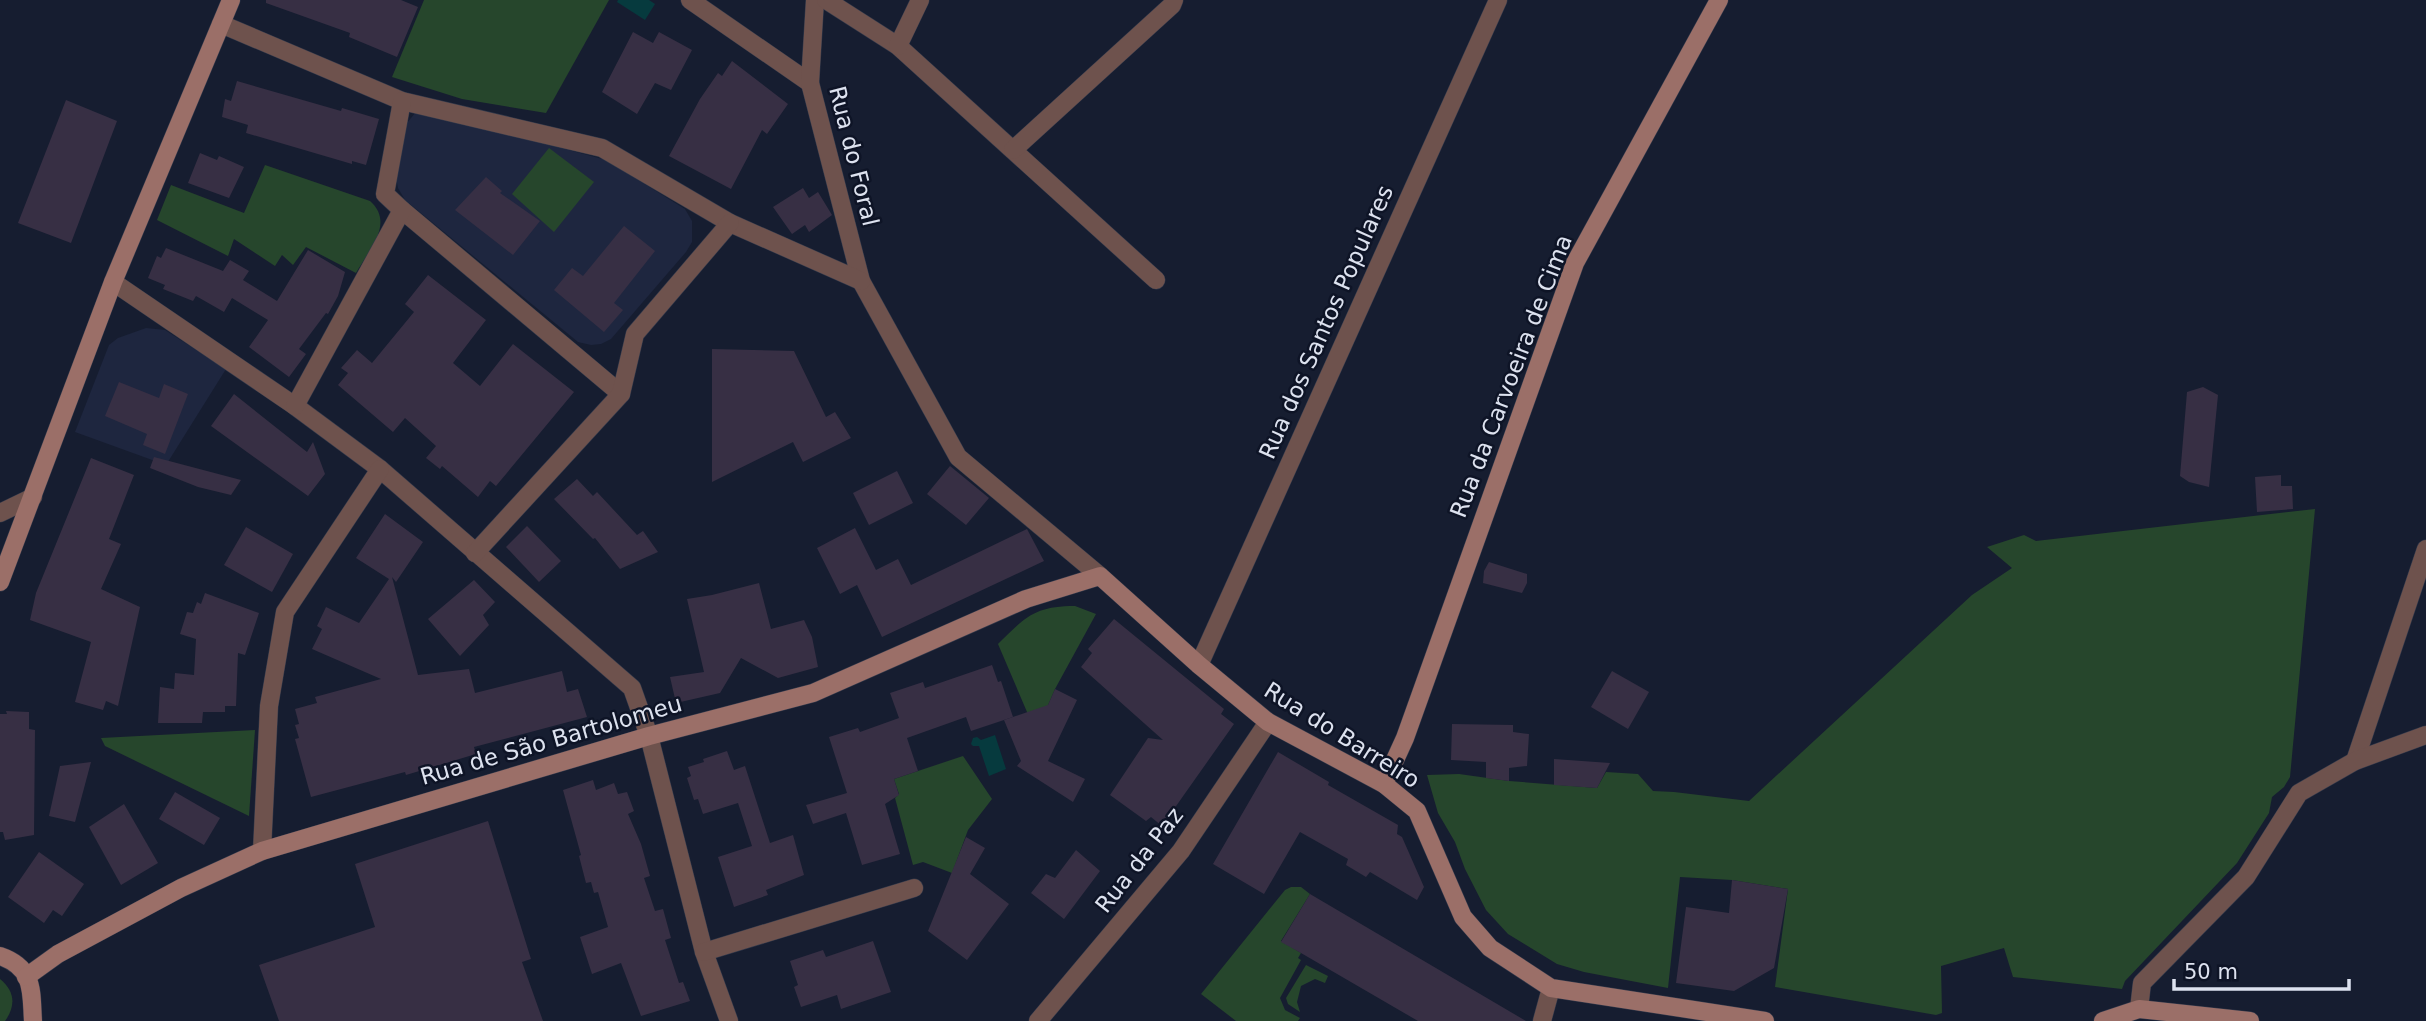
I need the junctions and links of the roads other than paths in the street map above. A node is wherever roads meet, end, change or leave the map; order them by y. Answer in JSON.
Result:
{"nodes":[{"id":1,"x":231,"y":0,"type":"edge"},
{"id":2,"x":690,"y":0,"type":"edge"},
{"id":3,"x":815,"y":0,"type":"edge"},
{"id":4,"x":826,"y":0,"type":"edge"},
{"id":5,"x":920,"y":0,"type":"edge"},
{"id":6,"x":1174,"y":0,"type":"edge"},
{"id":7,"x":1498,"y":0,"type":"edge"},
{"id":8,"x":1719,"y":0,"type":"edge"},
{"id":9,"x":221,"y":24,"type":"junction"},
{"id":10,"x":898,"y":46,"type":"junction"},
{"id":11,"x":810,"y":83,"type":"junction"},
{"id":12,"x":402,"y":101,"type":"junction"},
{"id":13,"x":1013,"y":150,"type":"junction"},
{"id":14,"x":402,"y":210,"type":"junction"},
{"id":15,"x":730,"y":223,"type":"junction"},
{"id":16,"x":1156,"y":280,"type":"dead end"},
{"id":17,"x":860,"y":281,"type":"junction"},
{"id":18,"x":113,"y":282,"type":"junction"},
{"id":19,"x":621,"y":394,"type":"junction"},
{"id":20,"x":295,"y":406,"type":"junction"},
{"id":21,"x":380,"y":469,"type":"junction"},
{"id":22,"x":33,"y":497,"type":"junction"},
{"id":23,"x":0,"y":513,"type":"edge"},
{"id":24,"x":2426,"y":549,"type":"edge"},
{"id":25,"x":475,"y":553,"type":"junction"},
{"id":26,"x":1100,"y":576,"type":"junction"},
{"id":27,"x":0,"y":582,"type":"edge"},
{"id":28,"x":1199,"y":665,"type":"junction"},
{"id":29,"x":1268,"y":722,"type":"junction"},
{"id":30,"x":2426,"y":735,"type":"edge"},
{"id":31,"x":649,"y":736,"type":"junction"},
{"id":32,"x":2355,"y":761,"type":"junction"},
{"id":33,"x":1384,"y":784,"type":"junction"},
{"id":34,"x":262,"y":851,"type":"junction"},
{"id":35,"x":914,"y":888,"type":"dead end"},
{"id":36,"x":704,"y":952,"type":"junction"},
{"id":37,"x":0,"y":956,"type":"edge"},
{"id":38,"x":26,"y":977,"type":"junction"},
{"id":39,"x":1551,"y":988,"type":"junction"},
{"id":40,"x":2139,"y":1009,"type":"junction"},
{"id":41,"x":31,"y":1018,"type":"edge"},
{"id":42,"x":729,"y":1021,"type":"edge"},
{"id":43,"x":1038,"y":1021,"type":"edge"},
{"id":44,"x":1542,"y":1021,"type":"edge"},
{"id":45,"x":1765,"y":1021,"type":"edge"},
{"id":46,"x":2104,"y":1021,"type":"edge"},
{"id":47,"x":2250,"y":1021,"type":"edge"}],
"edges":[{"from":1,"to":9,"type":"street"},
{"from":2,"to":11,"type":"street"},
{"from":3,"to":11,"type":"street","name":"Rua do Foral"},
{"from":4,"to":10,"type":"street"},
{"from":5,"to":10,"type":"street"},
{"from":6,"to":13,"type":"street"},
{"from":7,"to":28,"type":"street","name":"Rua dos Santos Populares"},
{"from":8,"to":33,"type":"street","name":"Rua da Carvoeira de Cima"},
{"from":9,"to":12,"type":"street"},
{"from":9,"to":18,"type":"street"},
{"from":10,"to":13,"type":"street"},
{"from":11,"to":17,"type":"street","name":"Rua do Foral"},
{"from":12,"to":14,"type":"street"},
{"from":12,"to":15,"type":"street"},
{"from":13,"to":16,"type":"street"},
{"from":14,"to":19,"type":"street"},
{"from":14,"to":20,"type":"street"},
{"from":15,"to":17,"type":"street"},
{"from":15,"to":19,"type":"street"},
{"from":17,"to":26,"type":"street","name":"Rua do Foral"},
{"from":18,"to":20,"type":"street"},
{"from":18,"to":22,"type":"street"},
{"from":19,"to":25,"type":"street"},
{"from":20,"to":21,"type":"street"},
{"from":21,"to":25,"type":"street"},
{"from":21,"to":34,"type":"street"},
{"from":22,"to":23,"type":"street"},
{"from":22,"to":27,"type":"street"},
{"from":24,"to":32,"type":"street"},
{"from":25,"to":31,"type":"street"},
{"from":26,"to":28,"type":"street","name":"Rua do Barreiro"},
{"from":26,"to":31,"type":"street","name":"Rua de São Bartolomeu"},
{"from":28,"to":29,"type":"street","name":"Rua do Barreiro"},
{"from":29,"to":33,"type":"street","name":"Rua do Barreiro"},
{"from":29,"to":43,"type":"street","name":"Rua da Paz"},
{"from":30,"to":32,"type":"street"},
{"from":31,"to":34,"type":"street","name":"Rua de São Bartolomeu"},
{"from":31,"to":36,"type":"street"},
{"from":32,"to":40,"type":"street"},
{"from":33,"to":39,"type":"street","name":"Rua do Barreiro"},
{"from":34,"to":38,"type":"street","name":"Rua de São Bartolomeu"},
{"from":35,"to":36,"type":"street"},
{"from":36,"to":42,"type":"street"},
{"from":37,"to":38,"type":"street"},
{"from":38,"to":41,"type":"street"},
{"from":39,"to":44,"type":"street"},
{"from":39,"to":45,"type":"street"},
{"from":40,"to":46,"type":"street"},
{"from":40,"to":47,"type":"street"}]}
